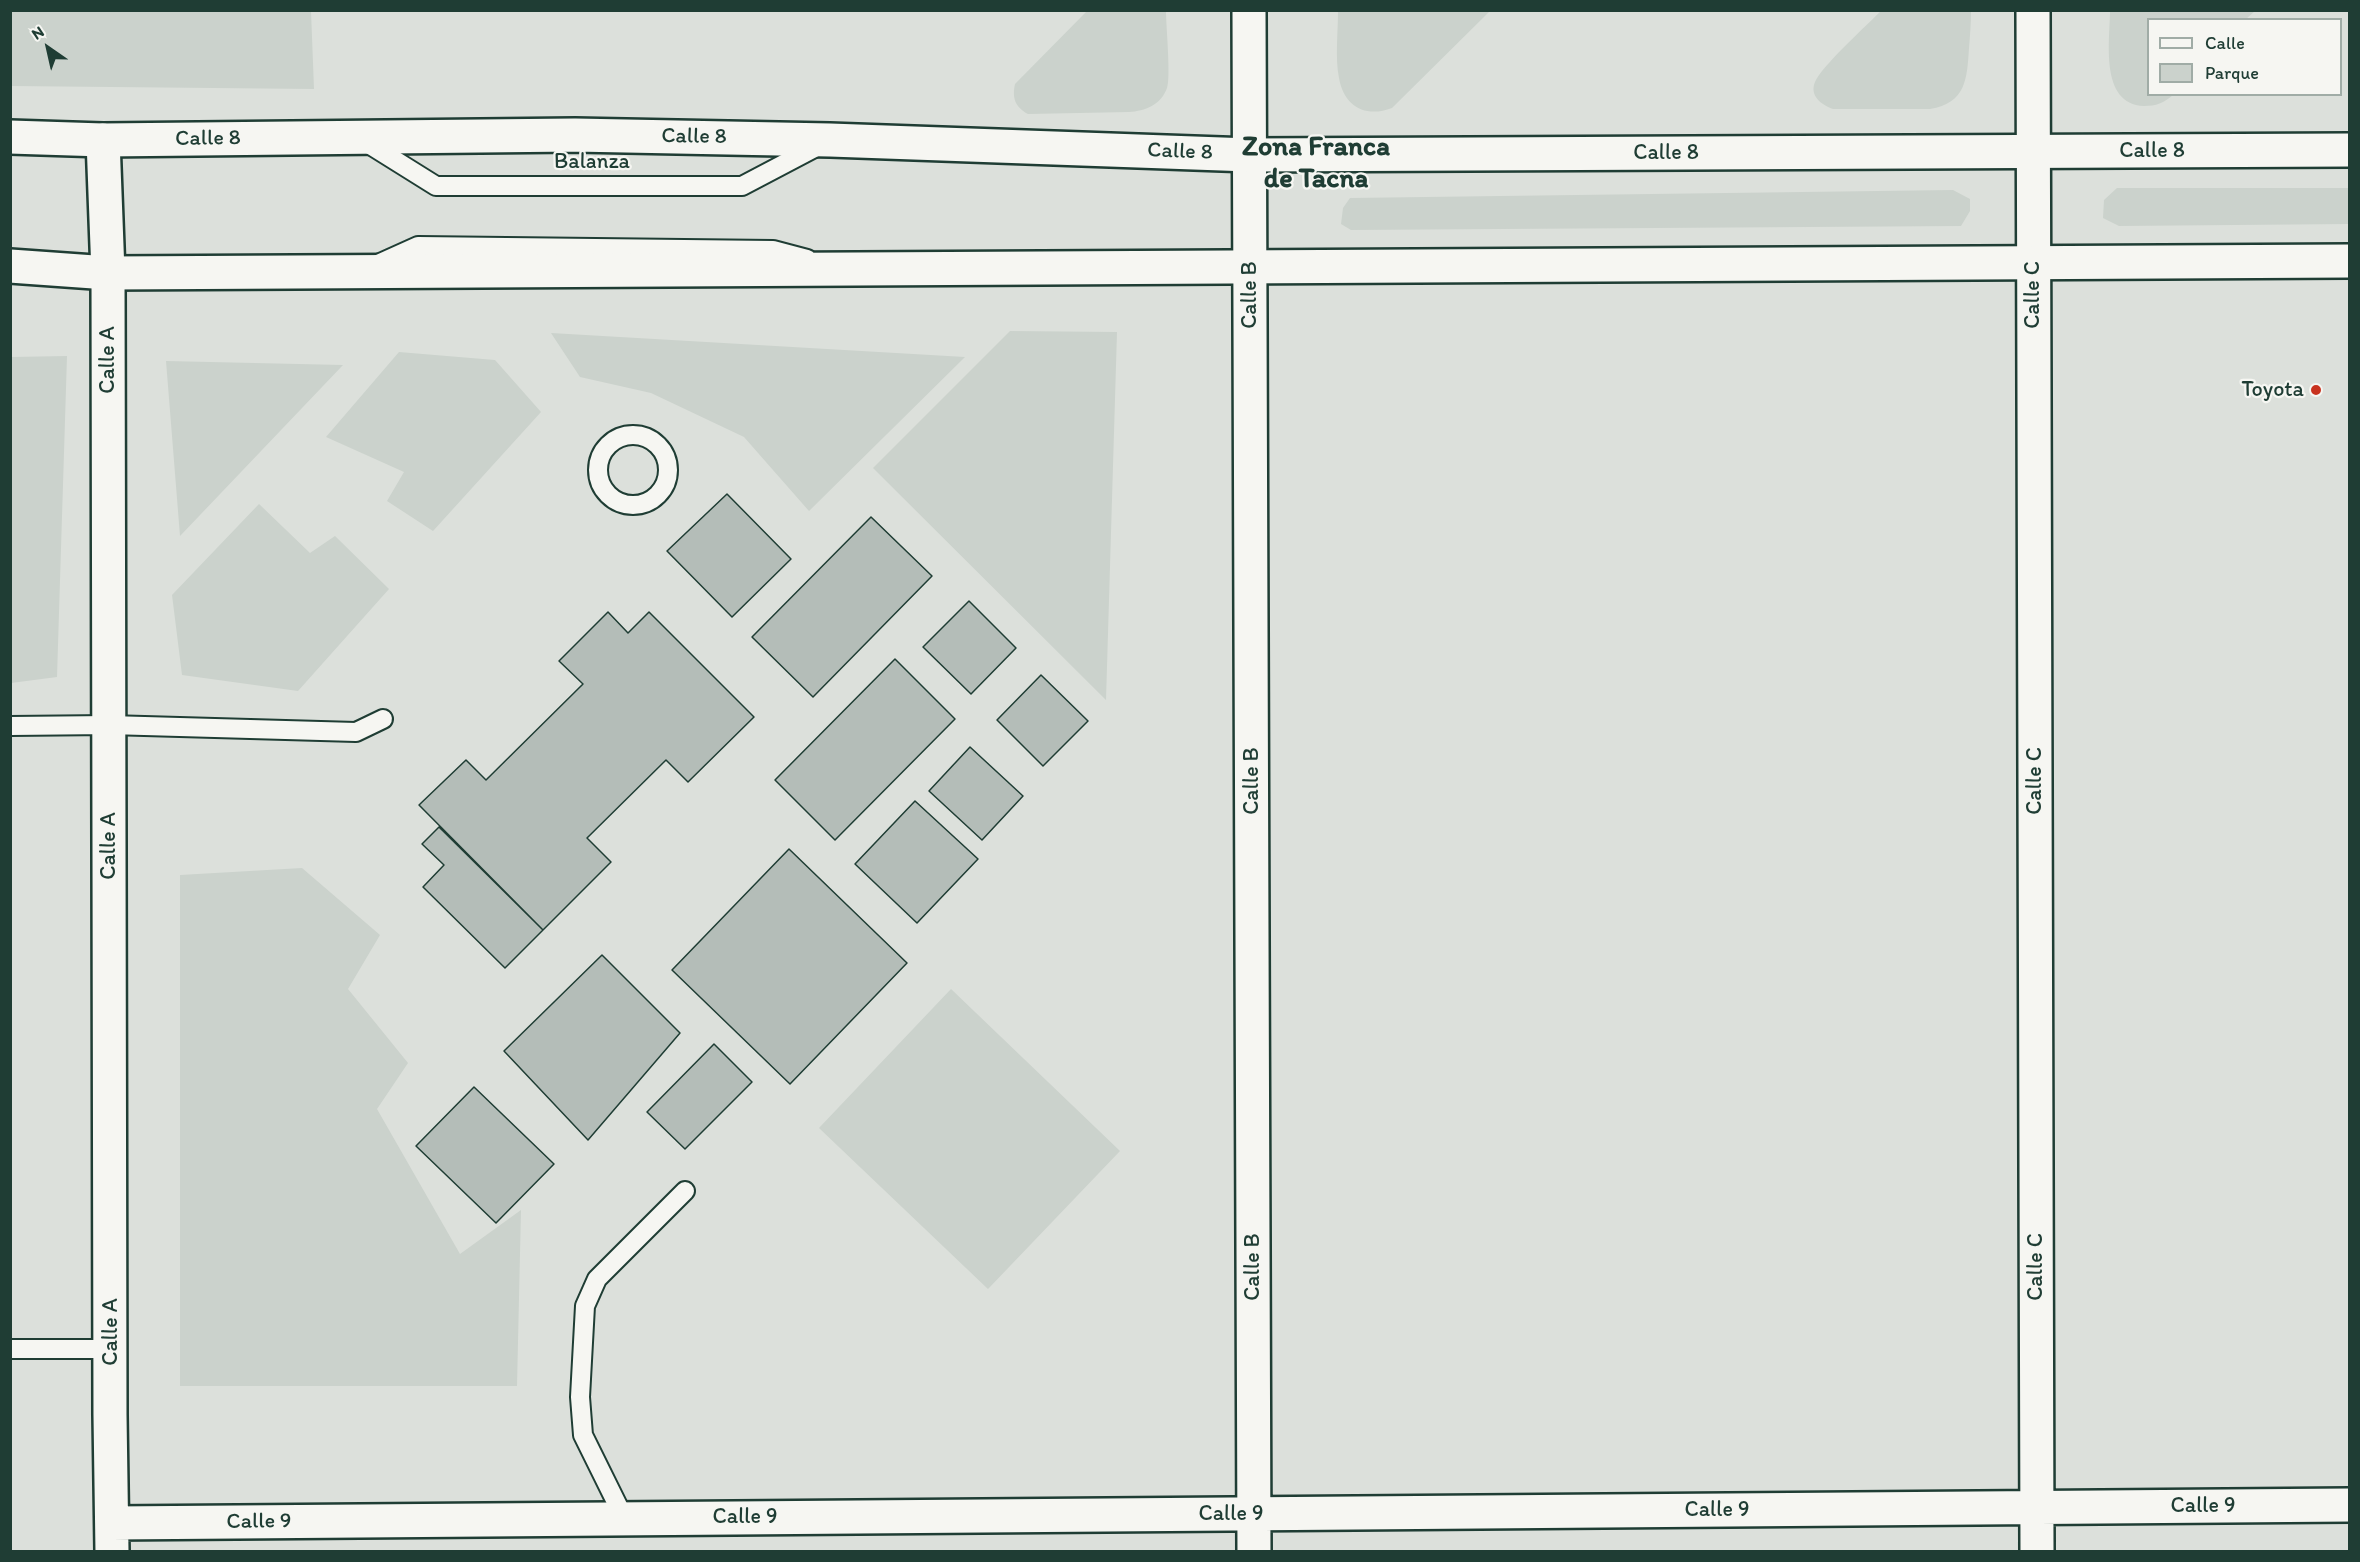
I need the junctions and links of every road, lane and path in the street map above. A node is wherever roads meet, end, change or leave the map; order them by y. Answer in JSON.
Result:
{"nodes":[{"id":1,"x":1249,"y":10,"type":"edge"},
{"id":2,"x":2033,"y":10,"type":"edge"},
{"id":3,"x":356,"y":136,"type":"junction"},
{"id":4,"x":10,"y":137,"type":"edge"},
{"id":5,"x":103,"y":140,"type":"junction"},
{"id":6,"x":830,"y":140,"type":"junction"},
{"id":7,"x":2349,"y":150,"type":"edge"},
{"id":8,"x":2034,"y":151,"type":"junction"},
{"id":9,"x":1250,"y":154,"type":"junction"},
{"id":10,"x":2349,"y":261,"type":"edge"},
{"id":11,"x":2033,"y":263,"type":"junction"},
{"id":12,"x":10,"y":266,"type":"edge"},
{"id":13,"x":1250,"y":267,"type":"junction"},
{"id":14,"x":108,"y":273,"type":"junction"},
{"id":15,"x":383,"y":719,"type":"dead end"},
{"id":16,"x":109,"y":725,"type":"junction"},
{"id":17,"x":10,"y":726,"type":"edge"},
{"id":18,"x":685,"y":1191,"type":"dead end"},
{"id":19,"x":111,"y":1348,"type":"junction"},
{"id":20,"x":10,"y":1349,"type":"edge"},
{"id":21,"x":2349,"y":1505,"type":"edge"},
{"id":22,"x":2037,"y":1507,"type":"junction"},
{"id":23,"x":1254,"y":1514,"type":"junction"},
{"id":24,"x":624,"y":1518,"type":"junction"},
{"id":25,"x":112,"y":1537,"type":"edge"},
{"id":26,"x":1254,"y":1551,"type":"edge"},
{"id":27,"x":2037,"y":1551,"type":"edge"}],
"edges":[{"from":1,"to":9,"type":"street","name":"Calle B"},
{"from":2,"to":8,"type":"street","name":"Calle C"},
{"from":3,"to":5,"type":"street","name":"Calle 8"},
{"from":3,"to":6,"type":"street","name":"Calle 8"},
{"from":3,"to":6,"type":"lane","name":"Balanza"},
{"from":4,"to":5,"type":"street","name":"Calle 8"},
{"from":5,"to":14,"type":"street","name":"Calle A"},
{"from":6,"to":9,"type":"street","name":"Calle 8"},
{"from":7,"to":8,"type":"street","name":"Calle 8"},
{"from":8,"to":9,"type":"street","name":"Calle 8"},
{"from":8,"to":11,"type":"street","name":"Calle C"},
{"from":9,"to":13,"type":"street","name":"Calle B"},
{"from":10,"to":11,"type":"street"},
{"from":11,"to":13,"type":"street"},
{"from":11,"to":22,"type":"street","name":"Calle C"},
{"from":12,"to":14,"type":"street"},
{"from":13,"to":14,"type":"street"},
{"from":13,"to":23,"type":"street","name":"Calle B"},
{"from":14,"to":16,"type":"street","name":"Calle A"},
{"from":15,"to":16,"type":"lane"},
{"from":16,"to":17,"type":"lane"},
{"from":16,"to":19,"type":"street","name":"Calle A"},
{"from":18,"to":24,"type":"lane"},
{"from":19,"to":20,"type":"lane"},
{"from":19,"to":25,"type":"street","name":"Calle A"},
{"from":21,"to":22,"type":"street","name":"Calle 9"},
{"from":22,"to":23,"type":"street","name":"Calle 9"},
{"from":22,"to":27,"type":"street","name":"Calle C"},
{"from":23,"to":24,"type":"street","name":"Calle 9"},
{"from":23,"to":26,"type":"street","name":"Calle B"},
{"from":24,"to":25,"type":"street","name":"Calle 9"}]}
